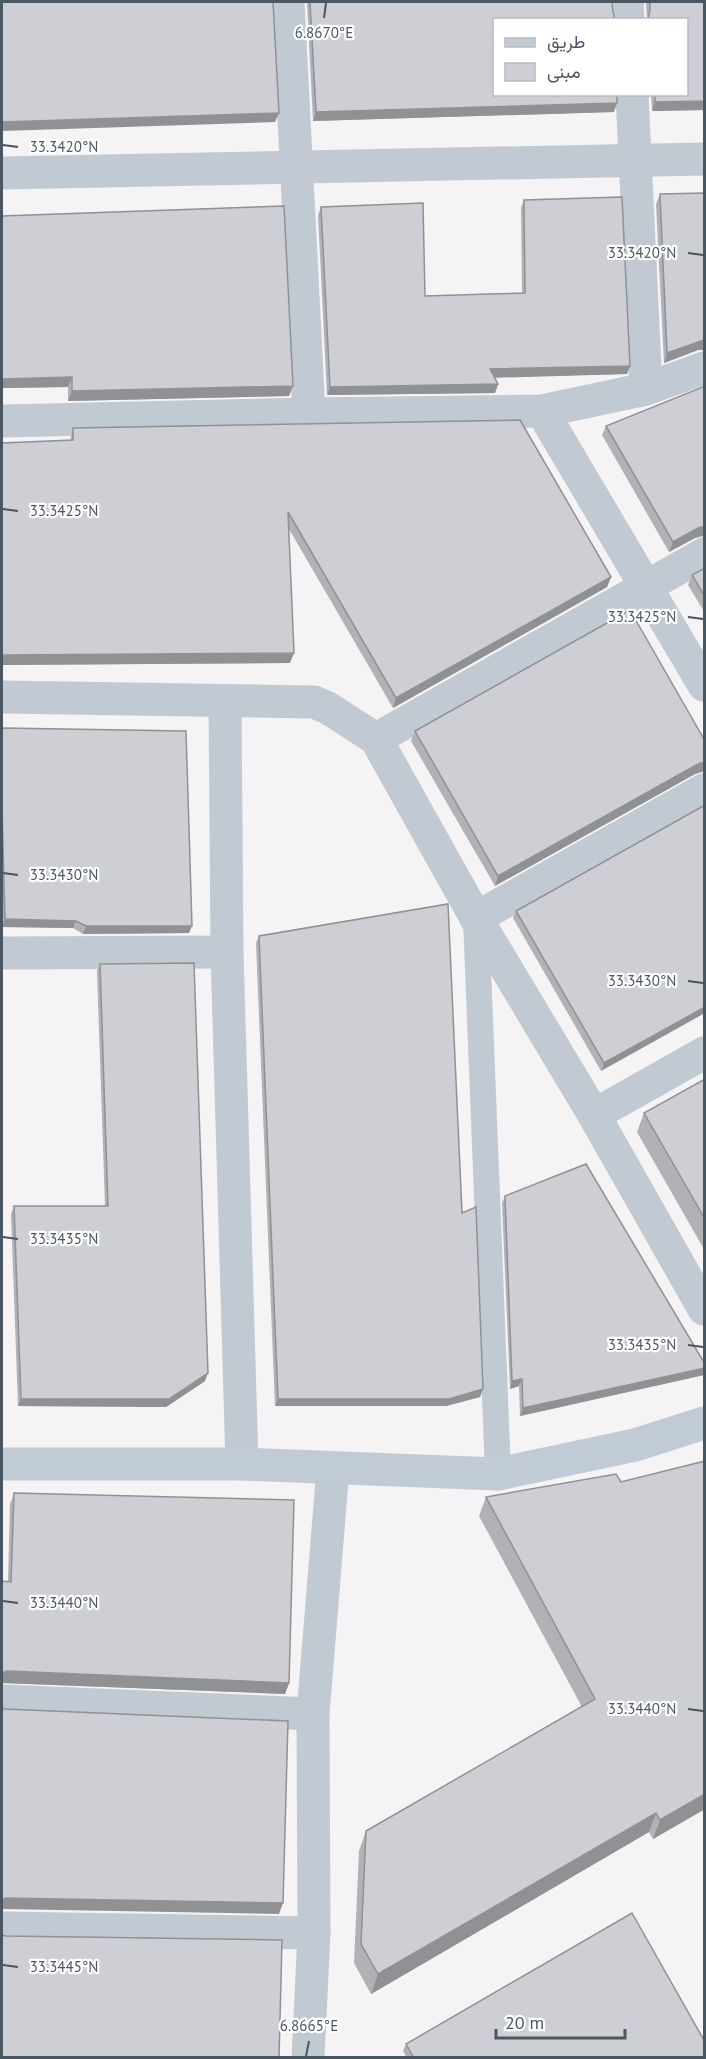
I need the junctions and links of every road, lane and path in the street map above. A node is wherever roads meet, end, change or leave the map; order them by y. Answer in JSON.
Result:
{"nodes":[{"id":1,"x":288,"y":2,"type":"edge"},
{"id":2,"x":627,"y":2,"type":"edge"},
{"id":3,"x":628,"y":18,"type":"edge"},
{"id":4,"x":632,"y":96,"type":"edge"},
{"id":5,"x":635,"y":159,"type":"junction"},
{"id":6,"x":705,"y":159,"type":"edge"},
{"id":7,"x":297,"y":166,"type":"junction"},
{"id":8,"x":2,"y":173,"type":"edge"},
{"id":9,"x":705,"y":368,"type":"edge"},
{"id":10,"x":646,"y":389,"type":"junction"},
{"id":11,"x":542,"y":411,"type":"junction"},
{"id":12,"x":309,"y":414,"type":"junction"},
{"id":13,"x":2,"y":421,"type":"edge"},
{"id":14,"x":705,"y":554,"type":"edge"},
{"id":15,"x":646,"y":587,"type":"junction"},
{"id":16,"x":705,"y":685,"type":"edge"},
{"id":17,"x":2,"y":697,"type":"edge"},
{"id":18,"x":225,"y":701,"type":"junction"},
{"id":19,"x":376,"y":739,"type":"junction"},
{"id":20,"x":705,"y":790,"type":"edge"},
{"id":21,"x":476,"y":918,"type":"junction"},
{"id":22,"x":227,"y":952,"type":"junction"},
{"id":23,"x":2,"y":954,"type":"edge"},
{"id":24,"x":705,"y":1053,"type":"edge"},
{"id":25,"x":594,"y":1115,"type":"junction"},
{"id":26,"x":705,"y":1310,"type":"edge"},
{"id":27,"x":705,"y":1423,"type":"edge"},
{"id":28,"x":2,"y":1464,"type":"edge"},
{"id":29,"x":242,"y":1464,"type":"junction"},
{"id":30,"x":333,"y":1468,"type":"junction"},
{"id":31,"x":498,"y":1474,"type":"junction"},
{"id":32,"x":2,"y":1701,"type":"edge"},
{"id":33,"x":314,"y":1714,"type":"junction"},
{"id":34,"x":2,"y":1928,"type":"edge"},
{"id":35,"x":314,"y":1933,"type":"junction"},
{"id":36,"x":308,"y":2058,"type":"edge"}],
"edges":[{"from":1,"to":7,"type":"street"},
{"from":2,"to":3,"type":"street"},
{"from":4,"to":5,"type":"street"},
{"from":5,"to":6,"type":"street"},
{"from":5,"to":7,"type":"street"},
{"from":5,"to":10,"type":"street"},
{"from":7,"to":8,"type":"street"},
{"from":7,"to":12,"type":"street"},
{"from":9,"to":10,"type":"street"},
{"from":10,"to":11,"type":"street"},
{"from":11,"to":12,"type":"street"},
{"from":11,"to":15,"type":"street"},
{"from":12,"to":13,"type":"street"},
{"from":14,"to":15,"type":"street"},
{"from":15,"to":16,"type":"street"},
{"from":15,"to":19,"type":"street"},
{"from":17,"to":18,"type":"street"},
{"from":18,"to":19,"type":"street"},
{"from":18,"to":22,"type":"street"},
{"from":19,"to":21,"type":"street"},
{"from":20,"to":21,"type":"street"},
{"from":21,"to":25,"type":"street"},
{"from":21,"to":31,"type":"lane"},
{"from":22,"to":23,"type":"street"},
{"from":22,"to":29,"type":"street"},
{"from":24,"to":25,"type":"street"},
{"from":25,"to":26,"type":"street"},
{"from":27,"to":31,"type":"street"},
{"from":28,"to":29,"type":"street"},
{"from":29,"to":30,"type":"street"},
{"from":30,"to":31,"type":"street"},
{"from":30,"to":33,"type":"street"},
{"from":32,"to":33,"type":"street"},
{"from":33,"to":35,"type":"street"},
{"from":34,"to":35,"type":"street"},
{"from":35,"to":36,"type":"street"}]}
